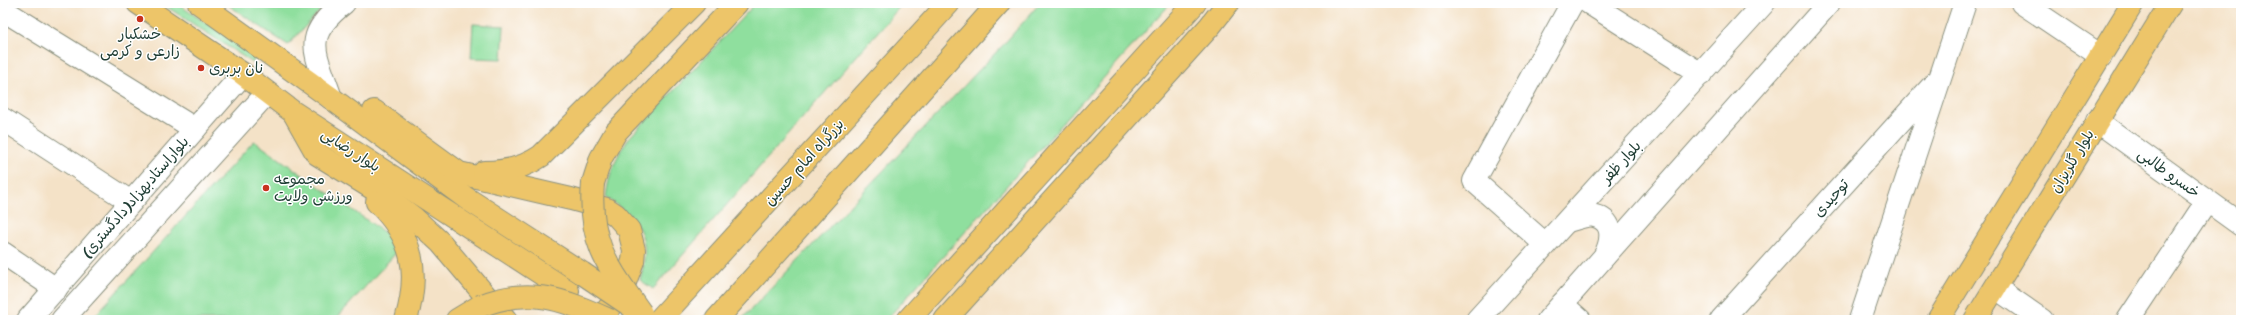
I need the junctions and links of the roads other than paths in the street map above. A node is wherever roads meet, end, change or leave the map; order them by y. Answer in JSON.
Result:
{"nodes":[{"id":1,"x":138,"y":3,"type":"edge"},
{"id":2,"x":199,"y":3,"type":"edge"},
{"id":3,"x":344,"y":3,"type":"edge"},
{"id":4,"x":694,"y":3,"type":"edge"},
{"id":5,"x":737,"y":3,"type":"edge"},
{"id":6,"x":949,"y":3,"type":"edge"},
{"id":7,"x":1000,"y":3,"type":"edge"},
{"id":8,"x":1195,"y":3,"type":"edge"},
{"id":9,"x":1228,"y":3,"type":"edge"},
{"id":10,"x":1572,"y":3,"type":"edge"},
{"id":11,"x":1589,"y":3,"type":"edge"},
{"id":12,"x":1764,"y":3,"type":"edge"},
{"id":13,"x":1829,"y":3,"type":"edge"},
{"id":14,"x":1965,"y":3,"type":"edge"},
{"id":15,"x":2022,"y":3,"type":"edge"},
{"id":16,"x":2133,"y":3,"type":"edge"},
{"id":17,"x":2171,"y":3,"type":"edge"},
{"id":18,"x":3,"y":10,"type":"edge"},
{"id":19,"x":2101,"y":56,"type":"junction"},
{"id":20,"x":243,"y":74,"type":"junction"},
{"id":21,"x":1701,"y":74,"type":"junction"},
{"id":22,"x":1941,"y":77,"type":"junction"},
{"id":23,"x":267,"y":93,"type":"junction"},
{"id":24,"x":334,"y":100,"type":"junction"},
{"id":25,"x":293,"y":112,"type":"junction"},
{"id":26,"x":3,"y":119,"type":"edge"},
{"id":27,"x":2097,"y":121,"type":"junction"},
{"id":28,"x":195,"y":129,"type":"junction"},
{"id":29,"x":317,"y":154,"type":"junction"},
{"id":30,"x":459,"y":172,"type":"junction"},
{"id":31,"x":2207,"y":201,"type":"junction"},
{"id":32,"x":131,"y":202,"type":"junction"},
{"id":33,"x":1568,"y":221,"type":"junction"},
{"id":34,"x":2241,"y":225,"type":"edge"},
{"id":35,"x":1545,"y":244,"type":"junction"},
{"id":36,"x":3,"y":253,"type":"edge"},
{"id":37,"x":1604,"y":256,"type":"junction"},
{"id":38,"x":1996,"y":288,"type":"junction"},
{"id":39,"x":56,"y":289,"type":"junction"},
{"id":40,"x":1555,"y":312,"type":"edge"},
{"id":41,"x":651,"y":318,"type":"edge"},
{"id":42,"x":1724,"y":319,"type":"edge"},
{"id":43,"x":28,"y":320,"type":"edge"},
{"id":44,"x":62,"y":320,"type":"edge"},
{"id":45,"x":406,"y":320,"type":"edge"},
{"id":46,"x":457,"y":320,"type":"edge"},
{"id":47,"x":506,"y":320,"type":"edge"},
{"id":48,"x":599,"y":320,"type":"edge"},
{"id":49,"x":609,"y":320,"type":"edge"},
{"id":50,"x":614,"y":320,"type":"edge"},
{"id":51,"x":716,"y":320,"type":"edge"},
{"id":52,"x":908,"y":320,"type":"edge"},
{"id":53,"x":946,"y":320,"type":"edge"},
{"id":54,"x":1476,"y":320,"type":"edge"},
{"id":55,"x":1580,"y":320,"type":"edge"},
{"id":56,"x":1860,"y":320,"type":"edge"},
{"id":57,"x":1938,"y":320,"type":"edge"},
{"id":58,"x":1975,"y":320,"type":"edge"},
{"id":59,"x":2042,"y":320,"type":"edge"},
{"id":60,"x":2128,"y":320,"type":"edge"}],
"edges":[{"from":1,"to":20,"type":"main road","name":"بلوار رضایی"},
{"from":2,"to":24,"type":"main road","name":"بلوار رضایی"},
{"from":3,"to":24,"type":"street"},
{"from":4,"to":30,"type":"main road"},
{"from":5,"to":41,"type":"main road","bridge":true},
{"from":6,"to":41,"type":"main road","name":"بزرگراه امام حسین"},
{"from":7,"to":51,"type":"main road"},
{"from":8,"to":52,"type":"main road"},
{"from":9,"to":53,"type":"main road"},
{"from":10,"to":35,"type":"street"},
{"from":11,"to":21,"type":"street"},
{"from":12,"to":21,"type":"street","name":"بلوار ظفر"},
{"from":13,"to":37,"type":"street"},
{"from":14,"to":22,"type":"street"},
{"from":15,"to":19,"type":"street"},
{"from":16,"to":19,"type":"main road","name":"بلوار گلریزان"},
{"from":17,"to":27,"type":"main road","name":"بلوار گلریزان"},
{"from":18,"to":28,"type":"street"},
{"from":19,"to":57,"type":"main road","name":"بلوار گلریزان"},
{"from":20,"to":23,"type":"main road","name":"بلوار رضایی"},
{"from":20,"to":28,"type":"street","name":"بلواراستادبهزاد(دادگستری)"},
{"from":21,"to":33,"type":"street","name":"بلوار ظفر"},
{"from":22,"to":42,"type":"street","name":"توحیدی"},
{"from":22,"to":56,"type":"street"},
{"from":23,"to":25,"type":"main road","name":"بلوار رضایی"},
{"from":23,"to":44,"type":"street","name":"بلواراستادبهزاد(دادگستری)"},
{"from":24,"to":30,"type":"main road"},
{"from":24,"to":41,"type":"main road","name":"بلوار رضایی","bridge":true},
{"from":25,"to":29,"type":"main road"},
{"from":25,"to":50,"type":"main road","name":"بلوار رضایی"},
{"from":26,"to":32,"type":"street"},
{"from":27,"to":31,"type":"street","name":"خسرو طالبی"},
{"from":27,"to":38,"type":"main road","name":"بلوار گلریزان"},
{"from":28,"to":32,"type":"street","name":"بلواراستادبهزاد(دادگستری)"},
{"from":29,"to":45,"type":"main road"},
{"from":29,"to":47,"type":"main road"},
{"from":30,"to":48,"type":"main road"},
{"from":31,"to":34,"type":"street","name":"خسرو طالبی"},
{"from":31,"to":60,"type":"street"},
{"from":32,"to":39,"type":"street","name":"بلواراستادبهزاد(دادگستری)"},
{"from":33,"to":35,"type":"street","name":"بلوار ظفر"},
{"from":33,"to":37,"type":"street"},
{"from":35,"to":54,"type":"street","name":"بلوار ظفر"},
{"from":36,"to":39,"type":"street"},
{"from":37,"to":40,"type":"street"},
{"from":38,"to":58,"type":"main road","name":"بلوار گلریزان"},
{"from":38,"to":59,"type":"street"},
{"from":39,"to":43,"type":"street","name":"بلواراستادبهزاد(دادگستری)"},
{"from":40,"to":55,"type":"street"},
{"from":46,"to":49,"type":"main road","bridge":true}]}
